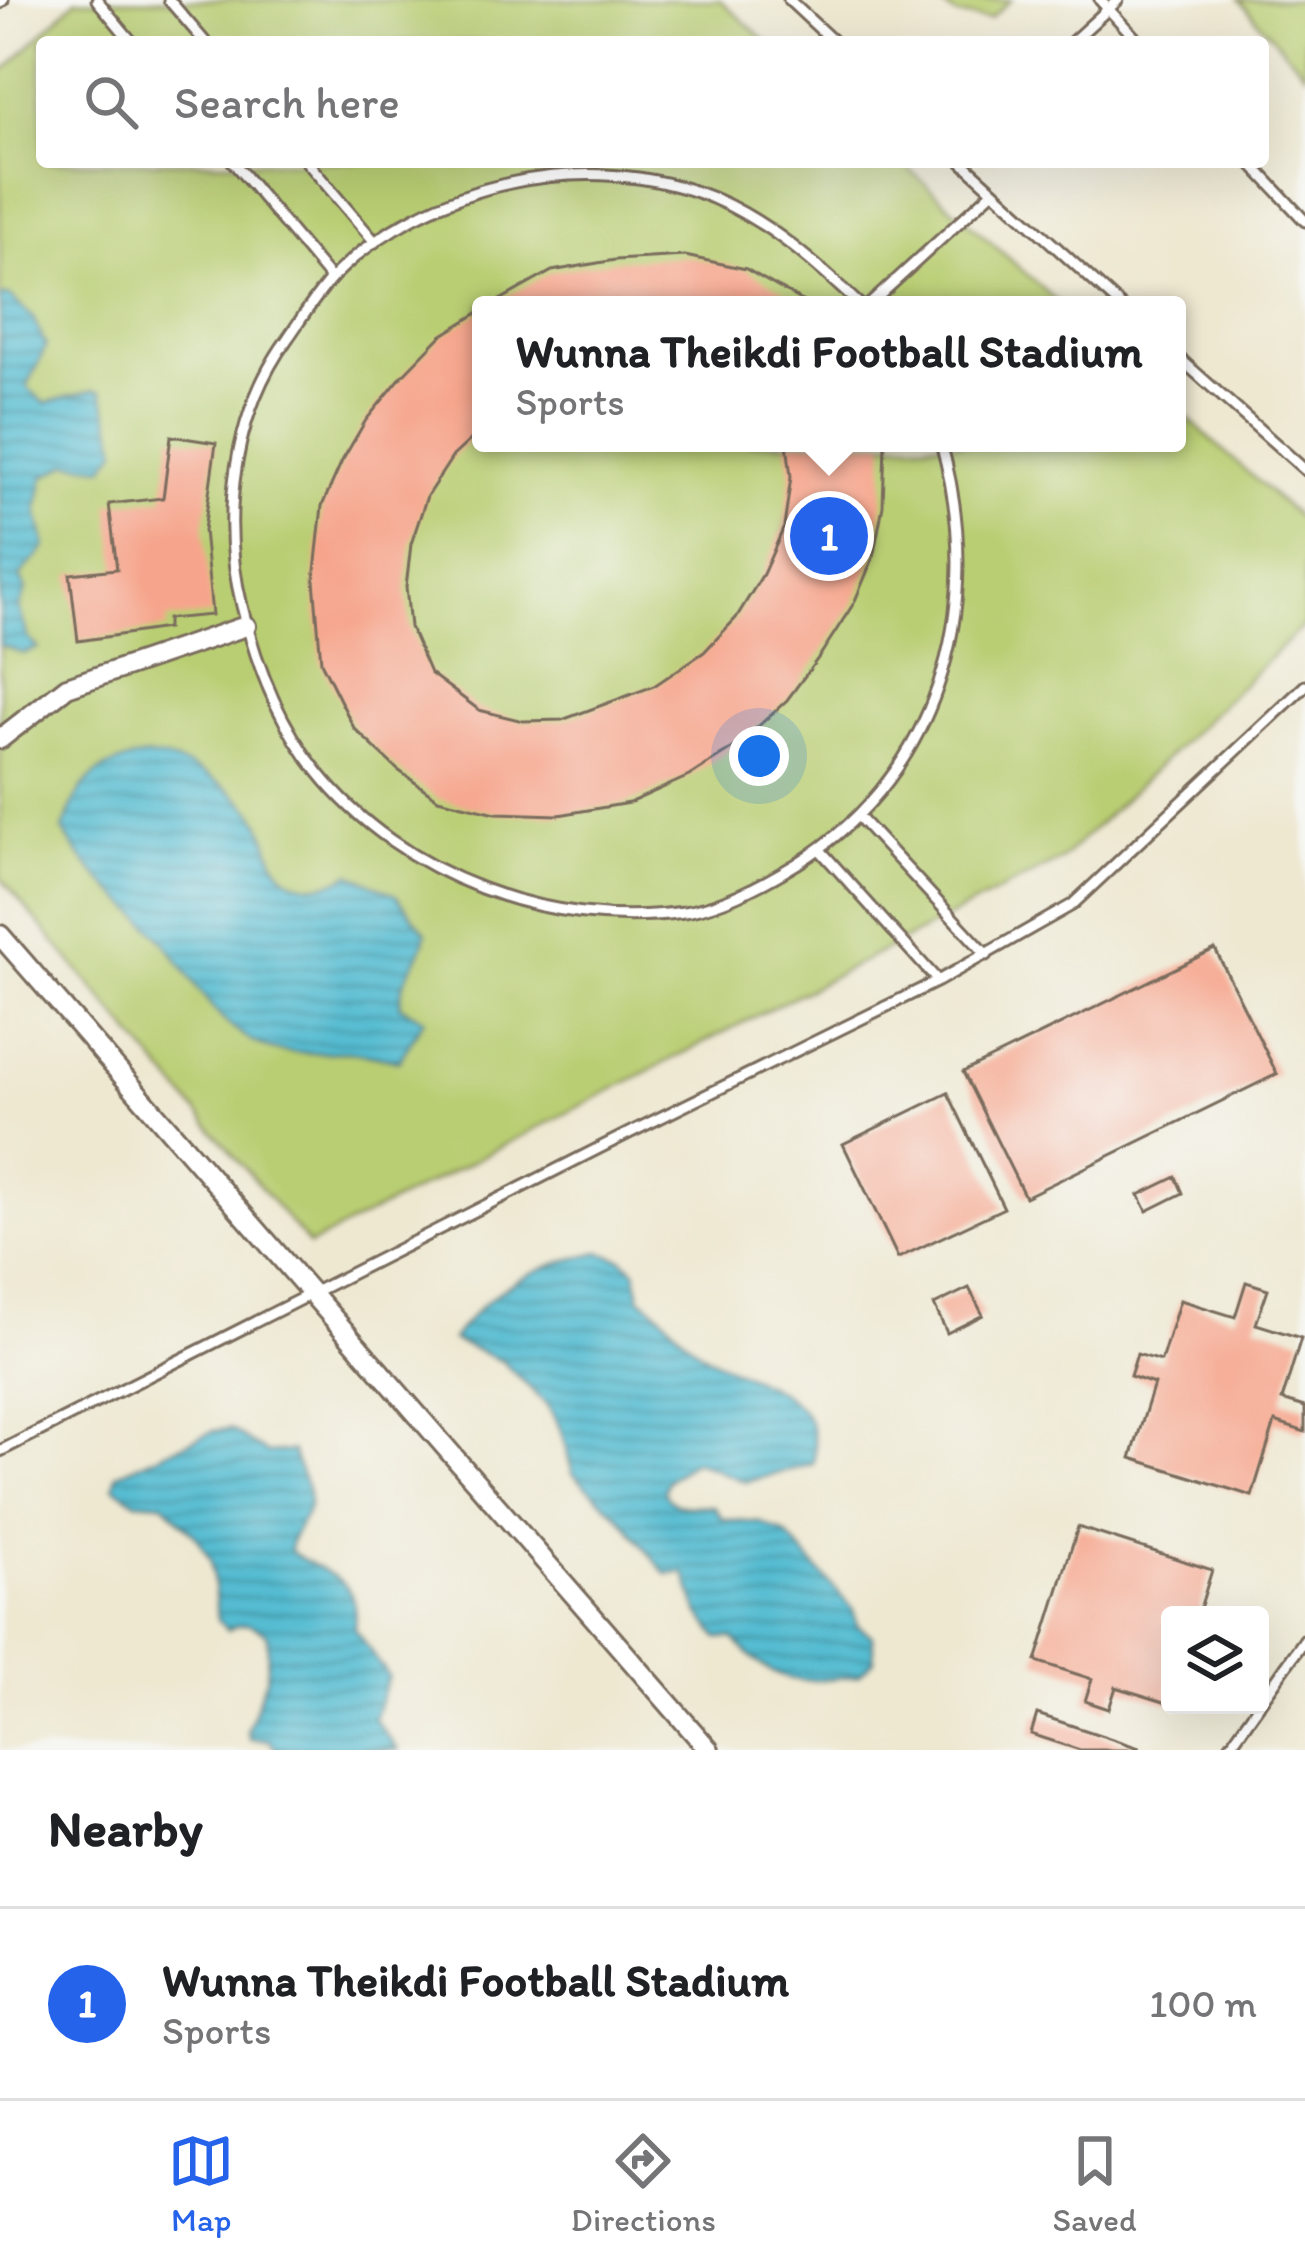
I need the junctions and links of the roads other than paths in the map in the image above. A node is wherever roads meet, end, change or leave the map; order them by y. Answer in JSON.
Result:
{"nodes":[{"id":1,"x":97,"y":0,"type":"edge"},
{"id":2,"x":169,"y":0,"type":"edge"},
{"id":3,"x":789,"y":0,"type":"edge"},
{"id":4,"x":1118,"y":0,"type":"edge"},
{"id":5,"x":1104,"y":4,"type":"edge"},
{"id":6,"x":127,"y":36,"type":"edge"},
{"id":7,"x":200,"y":36,"type":"edge"},
{"id":8,"x":827,"y":36,"type":"edge"},
{"id":9,"x":1077,"y":36,"type":"edge"},
{"id":10,"x":1133,"y":36,"type":"edge"},
{"id":11,"x":238,"y":168,"type":"edge"},
{"id":12,"x":312,"y":168,"type":"edge"},
{"id":13,"x":968,"y":168,"type":"edge"},
{"id":14,"x":1256,"y":168,"type":"edge"},
{"id":15,"x":992,"y":191,"type":"junction"},
{"id":16,"x":1305,"y":221,"type":"edge"},
{"id":17,"x":375,"y":242,"type":"junction"},
{"id":18,"x":331,"y":279,"type":"junction"},
{"id":19,"x":850,"y":296,"type":"edge"},
{"id":20,"x":879,"y":296,"type":"edge"},
{"id":21,"x":1110,"y":296,"type":"edge"},
{"id":22,"x":1186,"y":364,"type":"edge"},
{"id":23,"x":943,"y":452,"type":"edge"},
{"id":24,"x":1305,"y":470,"type":"edge"},
{"id":25,"x":246,"y":626,"type":"junction"},
{"id":26,"x":1305,"y":686,"type":"edge"},
{"id":27,"x":0,"y":740,"type":"edge"},
{"id":28,"x":859,"y":817,"type":"junction"},
{"id":29,"x":821,"y":851,"type":"junction"},
{"id":30,"x":0,"y":935,"type":"edge"},
{"id":31,"x":987,"y":955,"type":"junction"},
{"id":32,"x":938,"y":981,"type":"junction"},
{"id":33,"x":309,"y":1294,"type":"junction"},
{"id":34,"x":0,"y":1451,"type":"edge"},
{"id":35,"x":1305,"y":1640,"type":"edge"},
{"id":36,"x":1269,"y":1690,"type":"edge"},
{"id":37,"x":1252,"y":1714,"type":"edge"},
{"id":38,"x":709,"y":1750,"type":"edge"},
{"id":39,"x":1227,"y":1750,"type":"edge"}],
"edges":[{"from":1,"to":6,"type":"lane"},
{"from":2,"to":7,"type":"lane"},
{"from":3,"to":8,"type":"lane"},
{"from":4,"to":5,"type":"lane"},
{"from":5,"to":9,"type":"lane"},
{"from":5,"to":10,"type":"lane"},
{"from":11,"to":18,"type":"lane"},
{"from":12,"to":17,"type":"lane"},
{"from":13,"to":15,"type":"lane"},
{"from":14,"to":16,"type":"lane"},
{"from":15,"to":20,"type":"lane"},
{"from":15,"to":21,"type":"lane"},
{"from":17,"to":18,"type":"lane"},
{"from":17,"to":19,"type":"lane"},
{"from":18,"to":25,"type":"lane"},
{"from":22,"to":24,"type":"lane"},
{"from":23,"to":28,"type":"lane"},
{"from":25,"to":27,"type":"street"},
{"from":25,"to":29,"type":"lane"},
{"from":26,"to":31,"type":"lane"},
{"from":28,"to":29,"type":"lane"},
{"from":28,"to":31,"type":"lane"},
{"from":29,"to":32,"type":"lane"},
{"from":30,"to":33,"type":"street"},
{"from":31,"to":32,"type":"lane"},
{"from":32,"to":33,"type":"lane"},
{"from":33,"to":34,"type":"lane"},
{"from":33,"to":38,"type":"street"},
{"from":35,"to":36,"type":"lane"},
{"from":37,"to":39,"type":"lane"}]}
